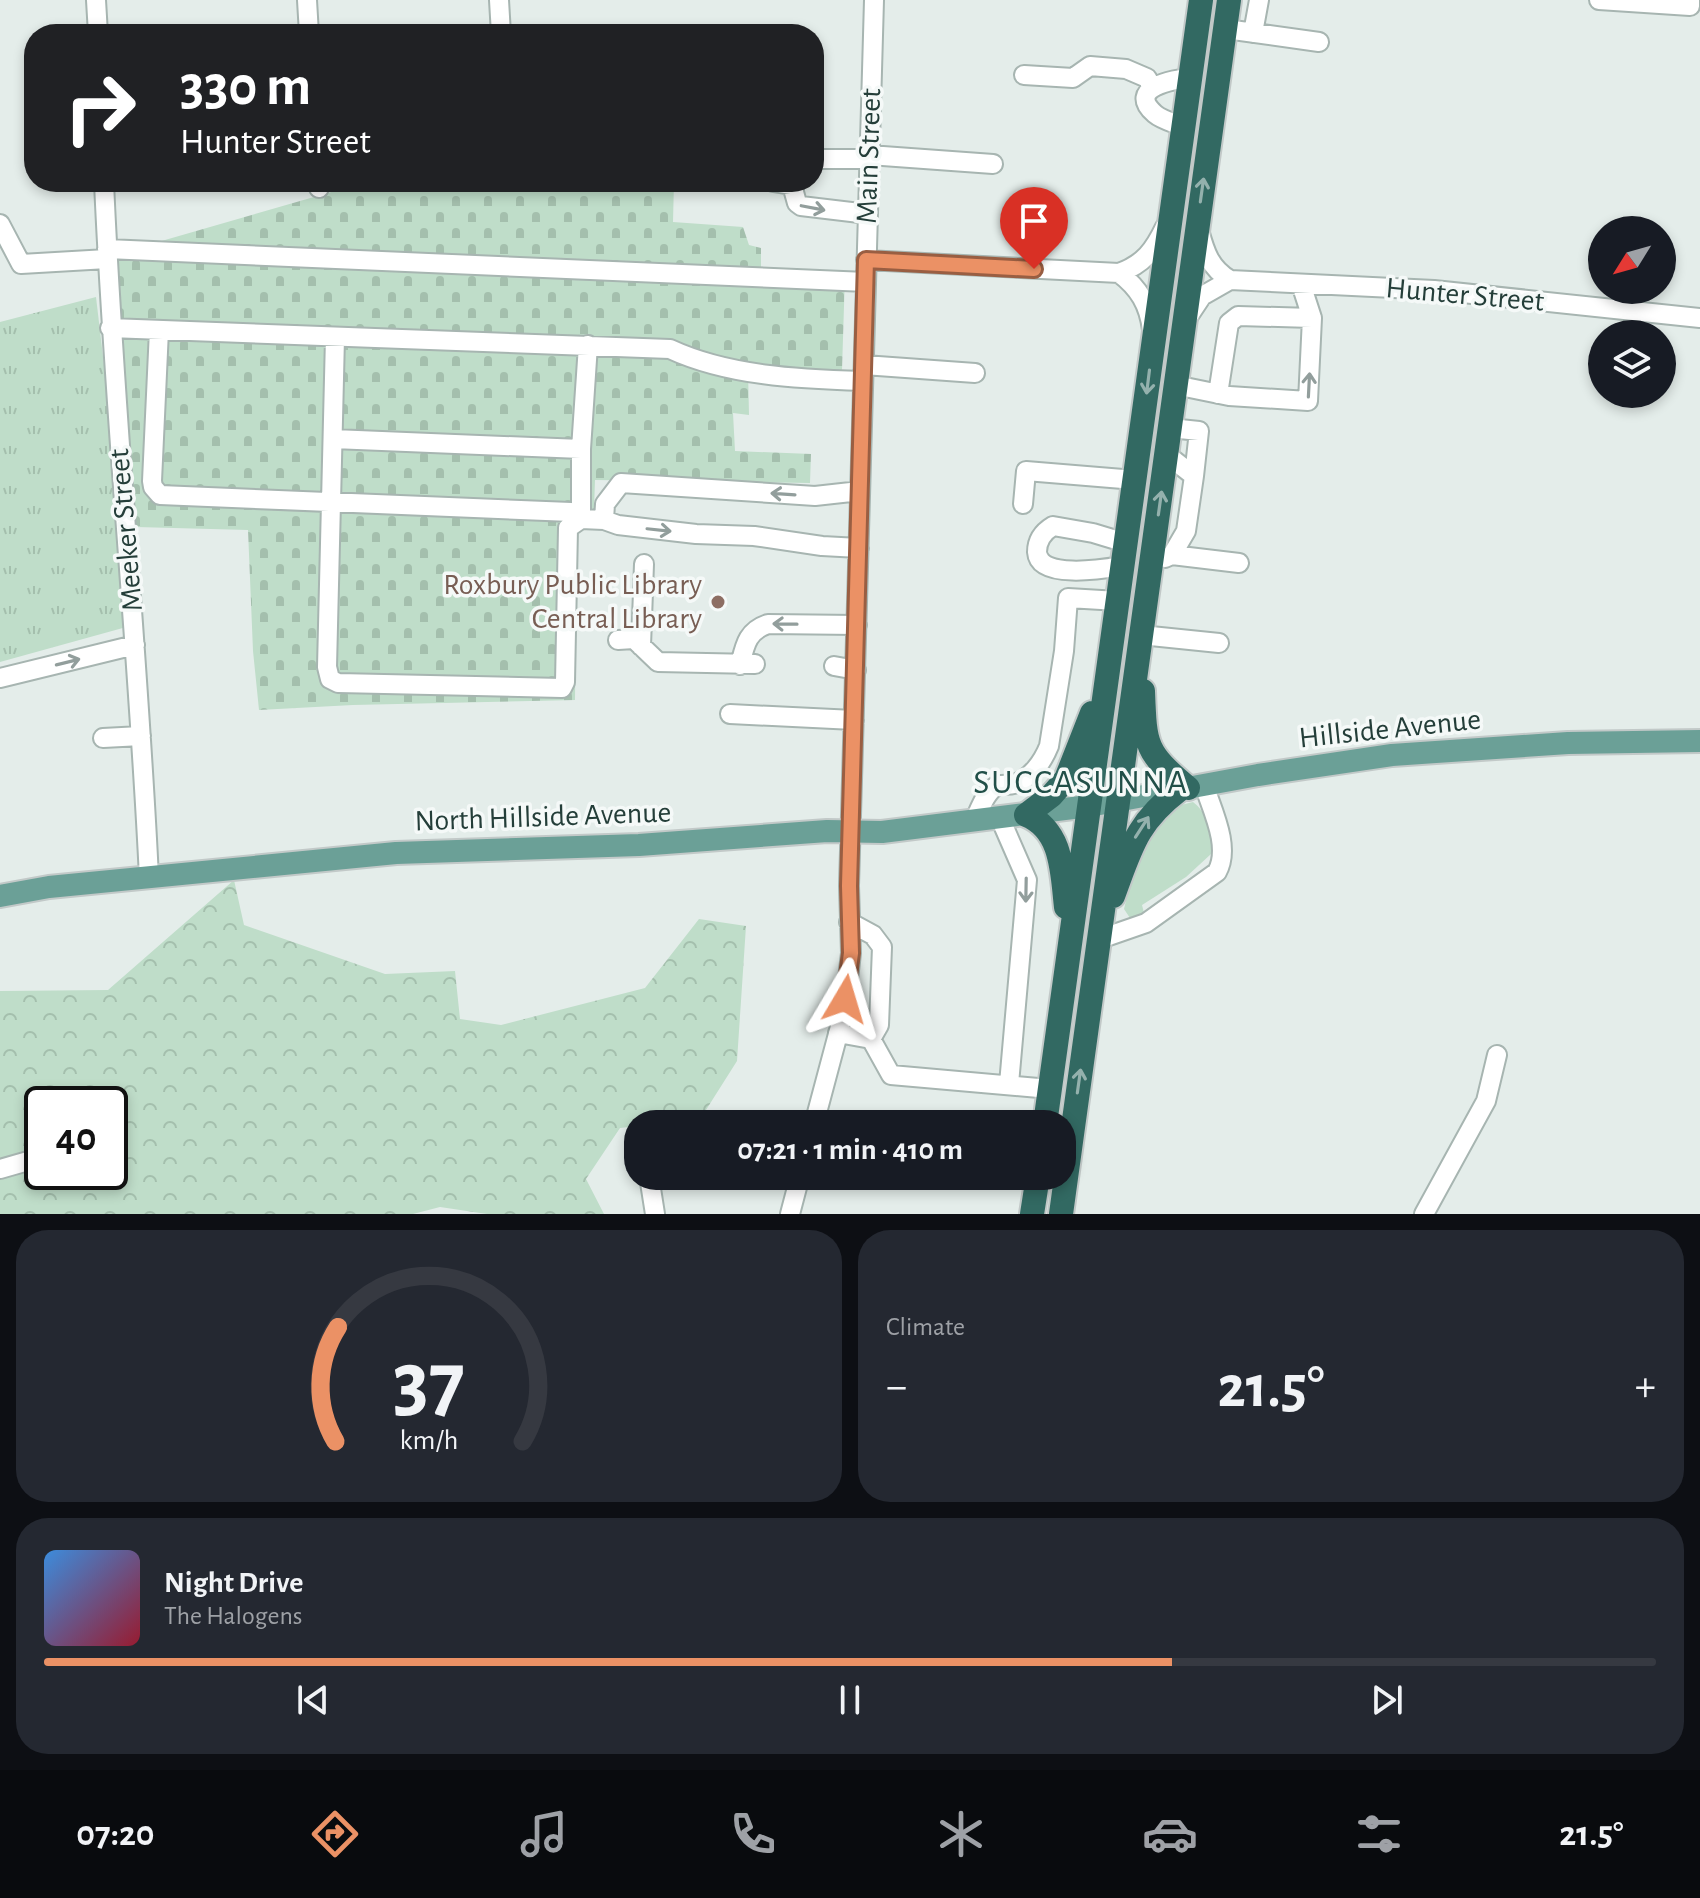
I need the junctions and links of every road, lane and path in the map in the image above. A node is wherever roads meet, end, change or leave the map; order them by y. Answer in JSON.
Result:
{"nodes":[{"id":1,"x":96,"y":0,"type":"edge"},
{"id":2,"x":307,"y":0,"type":"edge"},
{"id":3,"x":499,"y":0,"type":"edge"},
{"id":4,"x":874,"y":0,"type":"edge"},
{"id":5,"x":1229,"y":0,"type":"edge"},
{"id":6,"x":1259,"y":0,"type":"edge"},
{"id":7,"x":1599,"y":0,"type":"edge"},
{"id":8,"x":1690,"y":0,"type":"edge"},
{"id":9,"x":1195,"y":4,"type":"edge"},
{"id":10,"x":97,"y":24,"type":"edge"},
{"id":11,"x":308,"y":24,"type":"edge"},
{"id":12,"x":500,"y":24,"type":"edge"},
{"id":13,"x":1226,"y":29,"type":"junction"},
{"id":14,"x":1253,"y":33,"type":"junction"},
{"id":15,"x":1319,"y":42,"type":"dead end"},
{"id":16,"x":1024,"y":75,"type":"dead end"},
{"id":17,"x":1190,"y":78,"type":"junction"},
{"id":18,"x":1152,"y":87,"type":"junction"},
{"id":19,"x":1184,"y":127,"type":"junction"},
{"id":20,"x":869,"y":157,"type":"junction"},
{"id":21,"x":824,"y":159,"type":"edge"},
{"id":22,"x":993,"y":164,"type":"dead end"},
{"id":23,"x":104,"y":192,"type":"edge"},
{"id":24,"x":794,"y":192,"type":"edge"},
{"id":25,"x":868,"y":214,"type":"junction"},
{"id":26,"x":1171,"y":215,"type":"junction"},
{"id":27,"x":0,"y":224,"type":"edge"},
{"id":28,"x":1197,"y":224,"type":"junction"},
{"id":29,"x":107,"y":254,"type":"junction"},
{"id":30,"x":866,"y":260,"type":"junction"},
{"id":31,"x":1119,"y":273,"type":"junction"},
{"id":32,"x":1230,"y":280,"type":"junction"},
{"id":33,"x":866,"y":282,"type":"junction"},
{"id":34,"x":1301,"y":284,"type":"junction"},
{"id":35,"x":1312,"y":318,"type":"junction"},
{"id":36,"x":1700,"y":318,"type":"edge"},
{"id":37,"x":1184,"y":324,"type":"junction"},
{"id":38,"x":110,"y":328,"type":"junction"},
{"id":39,"x":159,"y":330,"type":"junction"},
{"id":40,"x":335,"y":337,"type":"junction"},
{"id":41,"x":1153,"y":340,"type":"junction"},
{"id":42,"x":588,"y":345,"type":"junction"},
{"id":43,"x":863,"y":373,"type":"junction"},
{"id":44,"x":975,"y":373,"type":"dead end"},
{"id":45,"x":1175,"y":385,"type":"junction"},
{"id":46,"x":1218,"y":394,"type":"junction"},
{"id":47,"x":1170,"y":428,"type":"junction"},
{"id":48,"x":333,"y":439,"type":"junction"},
{"id":49,"x":581,"y":449,"type":"junction"},
{"id":50,"x":1166,"y":454,"type":"junction"},
{"id":51,"x":1194,"y":476,"type":"junction"},
{"id":52,"x":1135,"y":480,"type":"junction"},
{"id":53,"x":860,"y":491,"type":"junction"},
{"id":54,"x":333,"y":502,"type":"junction"},
{"id":55,"x":1023,"y":504,"type":"dead end"},
{"id":56,"x":581,"y":519,"type":"junction"},
{"id":57,"x":604,"y":520,"type":"junction"},
{"id":58,"x":859,"y":548,"type":"junction"},
{"id":59,"x":1162,"y":559,"type":"junction"},
{"id":60,"x":1239,"y":563,"type":"dead end"},
{"id":61,"x":644,"y":564,"type":"dead end"},
{"id":62,"x":1118,"y":601,"type":"junction"},
{"id":63,"x":857,"y":625,"type":"junction"},
{"id":64,"x":1141,"y":638,"type":"junction"},
{"id":65,"x":618,"y":640,"type":"dead end"},
{"id":66,"x":1219,"y":643,"type":"dead end"},
{"id":67,"x":135,"y":645,"type":"junction"},
{"id":68,"x":641,"y":646,"type":"junction"},
{"id":69,"x":1110,"y":662,"type":"junction"},
{"id":70,"x":834,"y":666,"type":"dead end"},
{"id":71,"x":856,"y":670,"type":"junction"},
{"id":72,"x":0,"y":678,"type":"edge"},
{"id":73,"x":730,"y":714,"type":"dead end"},
{"id":74,"x":854,"y":720,"type":"junction"},
{"id":75,"x":141,"y":736,"type":"junction"},
{"id":76,"x":103,"y":738,"type":"dead end"},
{"id":77,"x":1700,"y":741,"type":"edge"},
{"id":78,"x":1015,"y":784,"type":"junction"},
{"id":79,"x":1190,"y":787,"type":"junction"},
{"id":80,"x":1116,"y":802,"type":"junction"},
{"id":81,"x":1089,"y":806,"type":"junction"},
{"id":82,"x":1015,"y":816,"type":"junction"},
{"id":83,"x":974,"y":821,"type":"junction"},
{"id":84,"x":851,"y":831,"type":"junction"},
{"id":85,"x":149,"y":878,"type":"junction"},
{"id":86,"x":0,"y":896,"type":"edge"},
{"id":87,"x":849,"y":922,"type":"junction"},
{"id":88,"x":1099,"y":932,"type":"junction"},
{"id":89,"x":1070,"y":940,"type":"junction"},
{"id":90,"x":838,"y":1033,"type":"junction"},
{"id":91,"x":871,"y":1039,"type":"junction"},
{"id":92,"x":1497,"y":1055,"type":"dead end"},
{"id":93,"x":1009,"y":1084,"type":"junction"},
{"id":94,"x":1050,"y":1089,"type":"junction"},
{"id":95,"x":818,"y":1110,"type":"edge"},
{"id":96,"x":1047,"y":1110,"type":"edge"},
{"id":97,"x":24,"y":1162,"type":"edge"},
{"id":98,"x":0,"y":1169,"type":"edge"},
{"id":99,"x":651,"y":1190,"type":"edge"},
{"id":100,"x":796,"y":1190,"type":"edge"},
{"id":101,"x":1036,"y":1190,"type":"edge"},
{"id":102,"x":655,"y":1214,"type":"edge"},
{"id":103,"x":790,"y":1214,"type":"edge"},
{"id":104,"x":1032,"y":1214,"type":"edge"},
{"id":105,"x":1061,"y":1214,"type":"edge"},
{"id":106,"x":1424,"y":1214,"type":"edge"}],
"edges":[{"from":1,"to":10,"type":"street"},
{"from":2,"to":11,"type":"street"},
{"from":3,"to":12,"type":"street"},
{"from":4,"to":20,"type":"street","name":"Main Street"},
{"from":5,"to":13,"type":"highway"},
{"from":6,"to":14,"type":"street"},
{"from":7,"to":8,"type":"street"},
{"from":9,"to":17,"type":"highway"},
{"from":13,"to":14,"type":"street"},
{"from":28,"to":13,"type":"highway","one_way":true},
{"from":14,"to":15,"type":"street"},
{"from":16,"to":18,"type":"street"},
{"from":17,"to":18,"type":"street"},
{"from":17,"to":19,"type":"highway"},
{"from":18,"to":19,"type":"street"},
{"from":19,"to":26,"type":"highway"},
{"from":20,"to":21,"type":"street"},
{"from":20,"to":22,"type":"street"},
{"from":20,"to":25,"type":"street","name":"Main Street"},
{"from":23,"to":29,"type":"street","name":"Meeker Street"},
{"from":24,"to":25,"type":"street","one_way":true},
{"from":25,"to":30,"type":"street","name":"Main Street"},
{"from":26,"to":31,"type":"street"},
{"from":26,"to":41,"type":"highway"},
{"from":27,"to":29,"type":"street"},
{"from":28,"to":32,"type":"street"},
{"from":28,"to":37,"type":"highway"},
{"from":29,"to":33,"type":"street"},
{"from":29,"to":38,"type":"street","name":"Meeker Street"},
{"from":30,"to":31,"type":"street"},
{"from":30,"to":33,"type":"street","name":"Main Street"},
{"from":31,"to":41,"type":"street"},
{"from":32,"to":34,"type":"street","name":"Hunter Street"},
{"from":32,"to":37,"type":"street"},
{"from":33,"to":43,"type":"street","name":"Main Street"},
{"from":34,"to":35,"type":"street"},
{"from":34,"to":36,"type":"street","name":"Hunter Street"},
{"from":35,"to":46,"type":"street"},
{"from":46,"to":35,"type":"street","one_way":true},
{"from":37,"to":45,"type":"highway"},
{"from":38,"to":39,"type":"street"},
{"from":38,"to":67,"type":"street","name":"Meeker Street"},
{"from":39,"to":40,"type":"street"},
{"from":39,"to":54,"type":"street"},
{"from":40,"to":42,"type":"street"},
{"from":40,"to":48,"type":"street"},
{"from":41,"to":52,"type":"highway","one_way":true},
{"from":42,"to":43,"type":"street"},
{"from":42,"to":49,"type":"street"},
{"from":43,"to":44,"type":"street"},
{"from":43,"to":53,"type":"street","name":"Main Street"},
{"from":45,"to":46,"type":"street"},
{"from":45,"to":47,"type":"highway"},
{"from":47,"to":50,"type":"highway"},
{"from":47,"to":51,"type":"street"},
{"from":48,"to":49,"type":"street"},
{"from":48,"to":54,"type":"street"},
{"from":49,"to":56,"type":"street"},
{"from":50,"to":51,"type":"street"},
{"from":59,"to":50,"type":"highway","one_way":true},
{"from":51,"to":59,"type":"street"},
{"from":52,"to":55,"type":"street"},
{"from":52,"to":62,"type":"highway"},
{"from":53,"to":57,"type":"street","one_way":true},
{"from":53,"to":58,"type":"street","name":"Main Street"},
{"from":54,"to":56,"type":"street"},
{"from":54,"to":56,"type":"street"},
{"from":56,"to":57,"type":"street"},
{"from":57,"to":58,"type":"street","one_way":true},
{"from":58,"to":63,"type":"street","name":"Main Street"},
{"from":59,"to":60,"type":"street"},
{"from":59,"to":64,"type":"highway"},
{"from":61,"to":68,"type":"street"},
{"from":62,"to":69,"type":"highway"},
{"from":62,"to":78,"type":"street"},
{"from":63,"to":68,"type":"street","one_way":true},
{"from":63,"to":71,"type":"street","name":"Main Street"},
{"from":64,"to":66,"type":"street"},
{"from":64,"to":79,"type":"highway"},
{"from":64,"to":80,"type":"highway"},
{"from":65,"to":68,"type":"street"},
{"from":72,"to":67,"type":"street","one_way":true},
{"from":67,"to":75,"type":"street","name":"Meeker Street"},
{"from":69,"to":81,"type":"highway"},
{"from":69,"to":82,"type":"highway"},
{"from":70,"to":71,"type":"street"},
{"from":71,"to":74,"type":"street","name":"Main Street"},
{"from":73,"to":74,"type":"street"},
{"from":74,"to":84,"type":"street","name":"Main Street"},
{"from":75,"to":76,"type":"street"},
{"from":75,"to":85,"type":"street","name":"Meeker Street"},
{"from":77,"to":79,"type":"main road","name":"Hillside Avenue"},
{"from":78,"to":82,"type":"street"},
{"from":78,"to":83,"type":"street"},
{"from":79,"to":80,"type":"main road","name":"Hillside Avenue"},
{"from":88,"to":79,"type":"highway","one_way":true},
{"from":79,"to":88,"type":"street"},
{"from":80,"to":81,"type":"main road","name":"Hillside Avenue"},
{"from":80,"to":88,"type":"highway"},
{"from":81,"to":82,"type":"main road","name":"North Hillside Avenue"},
{"from":81,"to":89,"type":"highway"},
{"from":82,"to":83,"type":"main road","name":"North Hillside Avenue"},
{"from":82,"to":89,"type":"highway"},
{"from":82,"to":93,"type":"street","one_way":true},
{"from":83,"to":84,"type":"main road","name":"North Hillside Avenue"},
{"from":84,"to":85,"type":"main road","name":"North Hillside Avenue"},
{"from":84,"to":87,"type":"street","name":"Main Street"},
{"from":85,"to":86,"type":"main road","name":"North Hillside Avenue"},
{"from":87,"to":90,"type":"street","name":"Main Street"},
{"from":87,"to":91,"type":"street"},
{"from":105,"to":88,"type":"highway","one_way":true},
{"from":89,"to":94,"type":"highway"},
{"from":90,"to":91,"type":"street"},
{"from":90,"to":95,"type":"street","name":"Main Street"},
{"from":91,"to":93,"type":"street"},
{"from":92,"to":106,"type":"street"},
{"from":93,"to":94,"type":"street"},
{"from":94,"to":96,"type":"highway"},
{"from":97,"to":98,"type":"street"},
{"from":99,"to":102,"type":"street"},
{"from":100,"to":103,"type":"street"},
{"from":101,"to":104,"type":"highway"}]}
